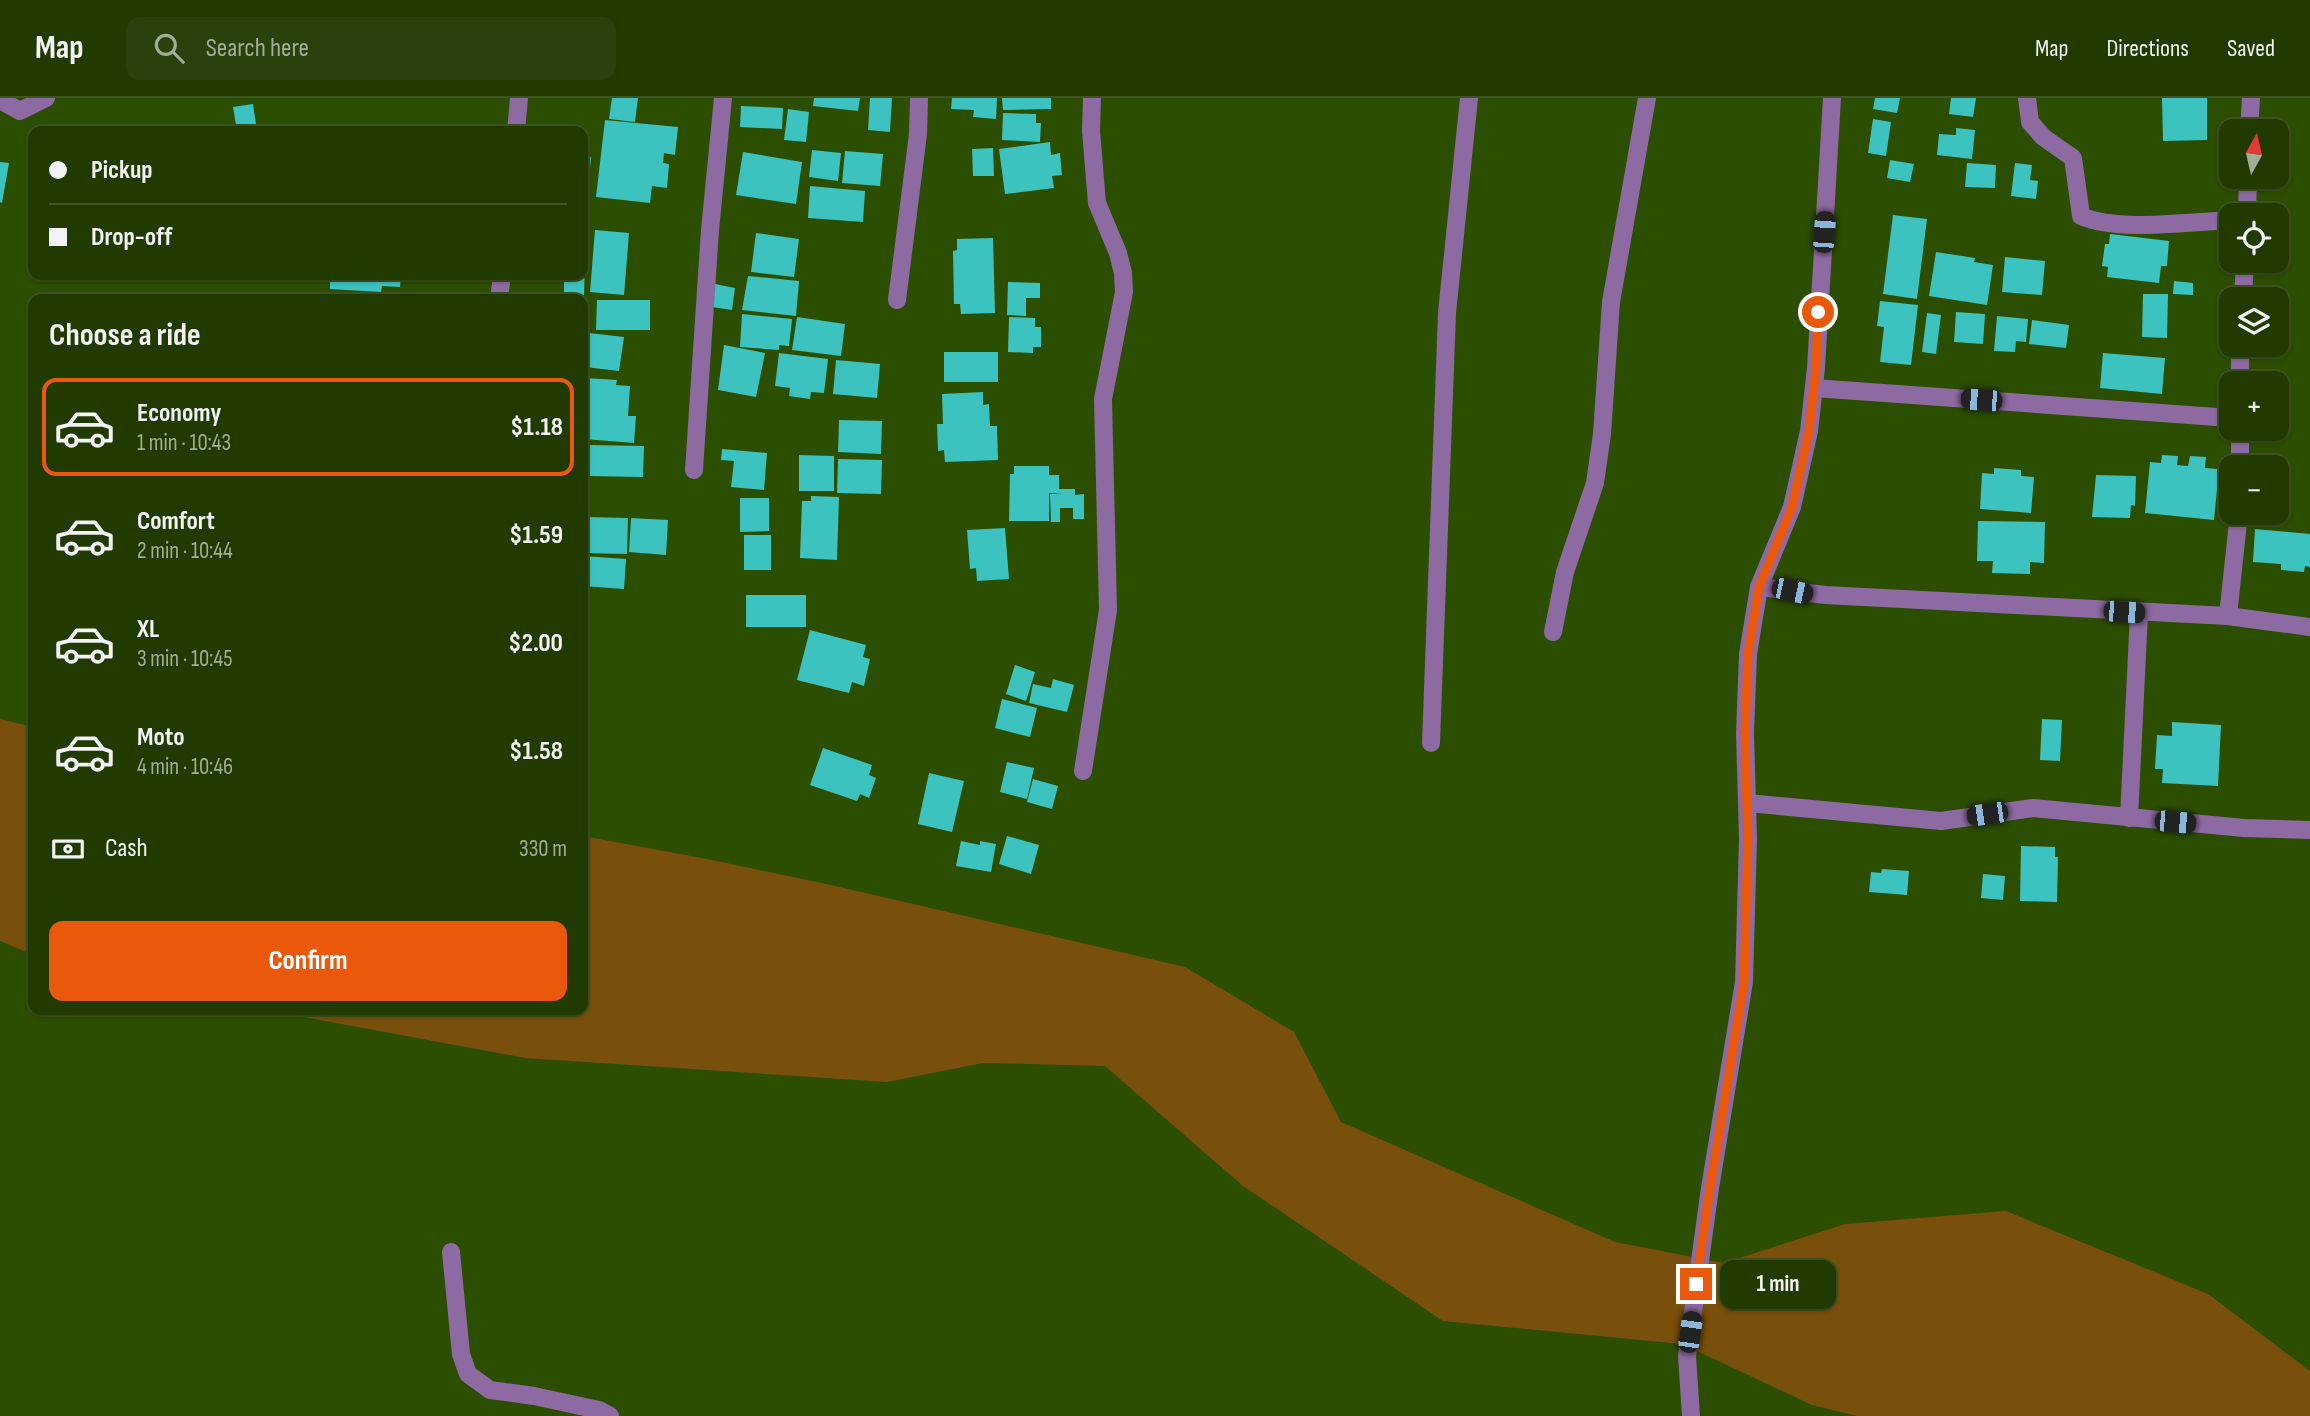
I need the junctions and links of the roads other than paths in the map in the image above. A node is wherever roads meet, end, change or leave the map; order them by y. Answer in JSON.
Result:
{"nodes":[{"id":1,"x":46,"y":98,"type":"edge"},
{"id":2,"x":519,"y":98,"type":"edge"},
{"id":3,"x":723,"y":98,"type":"edge"},
{"id":4,"x":919,"y":98,"type":"edge"},
{"id":5,"x":1092,"y":98,"type":"edge"},
{"id":6,"x":1469,"y":98,"type":"edge"},
{"id":7,"x":1647,"y":98,"type":"edge"},
{"id":8,"x":1832,"y":98,"type":"edge"},
{"id":9,"x":2027,"y":98,"type":"edge"},
{"id":10,"x":2251,"y":98,"type":"edge"},
{"id":11,"x":0,"y":100,"type":"edge"},
{"id":12,"x":2250,"y":119,"type":"edge"},
{"id":13,"x":516,"y":126,"type":"edge"},
{"id":14,"x":2219,"y":220,"type":"edge"},
{"id":15,"x":897,"y":300,"type":"dead end"},
{"id":16,"x":1814,"y":388,"type":"junction"},
{"id":17,"x":2219,"y":417,"type":"edge"},
{"id":18,"x":694,"y":470,"type":"dead end"},
{"id":19,"x":2238,"y":525,"type":"edge"},
{"id":20,"x":1759,"y":587,"type":"junction"},
{"id":21,"x":2139,"y":613,"type":"junction"},
{"id":22,"x":2228,"y":617,"type":"junction"},
{"id":23,"x":2310,"y":626,"type":"edge"},
{"id":24,"x":1553,"y":632,"type":"dead end"},
{"id":25,"x":1431,"y":743,"type":"dead end"},
{"id":26,"x":1083,"y":771,"type":"dead end"},
{"id":27,"x":1746,"y":803,"type":"junction"},
{"id":28,"x":2129,"y":818,"type":"junction"},
{"id":29,"x":2310,"y":830,"type":"edge"},
{"id":30,"x":451,"y":1252,"type":"dead end"},
{"id":31,"x":610,"y":1416,"type":"edge"},
{"id":32,"x":1691,"y":1416,"type":"edge"}],
"edges":[{"from":1,"to":11,"type":"street"},
{"from":2,"to":13,"type":"street"},
{"from":3,"to":18,"type":"street"},
{"from":4,"to":15,"type":"street"},
{"from":5,"to":26,"type":"street"},
{"from":6,"to":25,"type":"street"},
{"from":7,"to":24,"type":"street"},
{"from":8,"to":16,"type":"street"},
{"from":9,"to":14,"type":"street"},
{"from":10,"to":12,"type":"street"},
{"from":16,"to":17,"type":"street"},
{"from":16,"to":20,"type":"street"},
{"from":19,"to":22,"type":"street"},
{"from":20,"to":21,"type":"street"},
{"from":20,"to":27,"type":"street"},
{"from":21,"to":22,"type":"street"},
{"from":21,"to":28,"type":"street"},
{"from":22,"to":23,"type":"street"},
{"from":27,"to":28,"type":"street"},
{"from":27,"to":32,"type":"street"},
{"from":28,"to":29,"type":"street"},
{"from":30,"to":31,"type":"street"}]}
